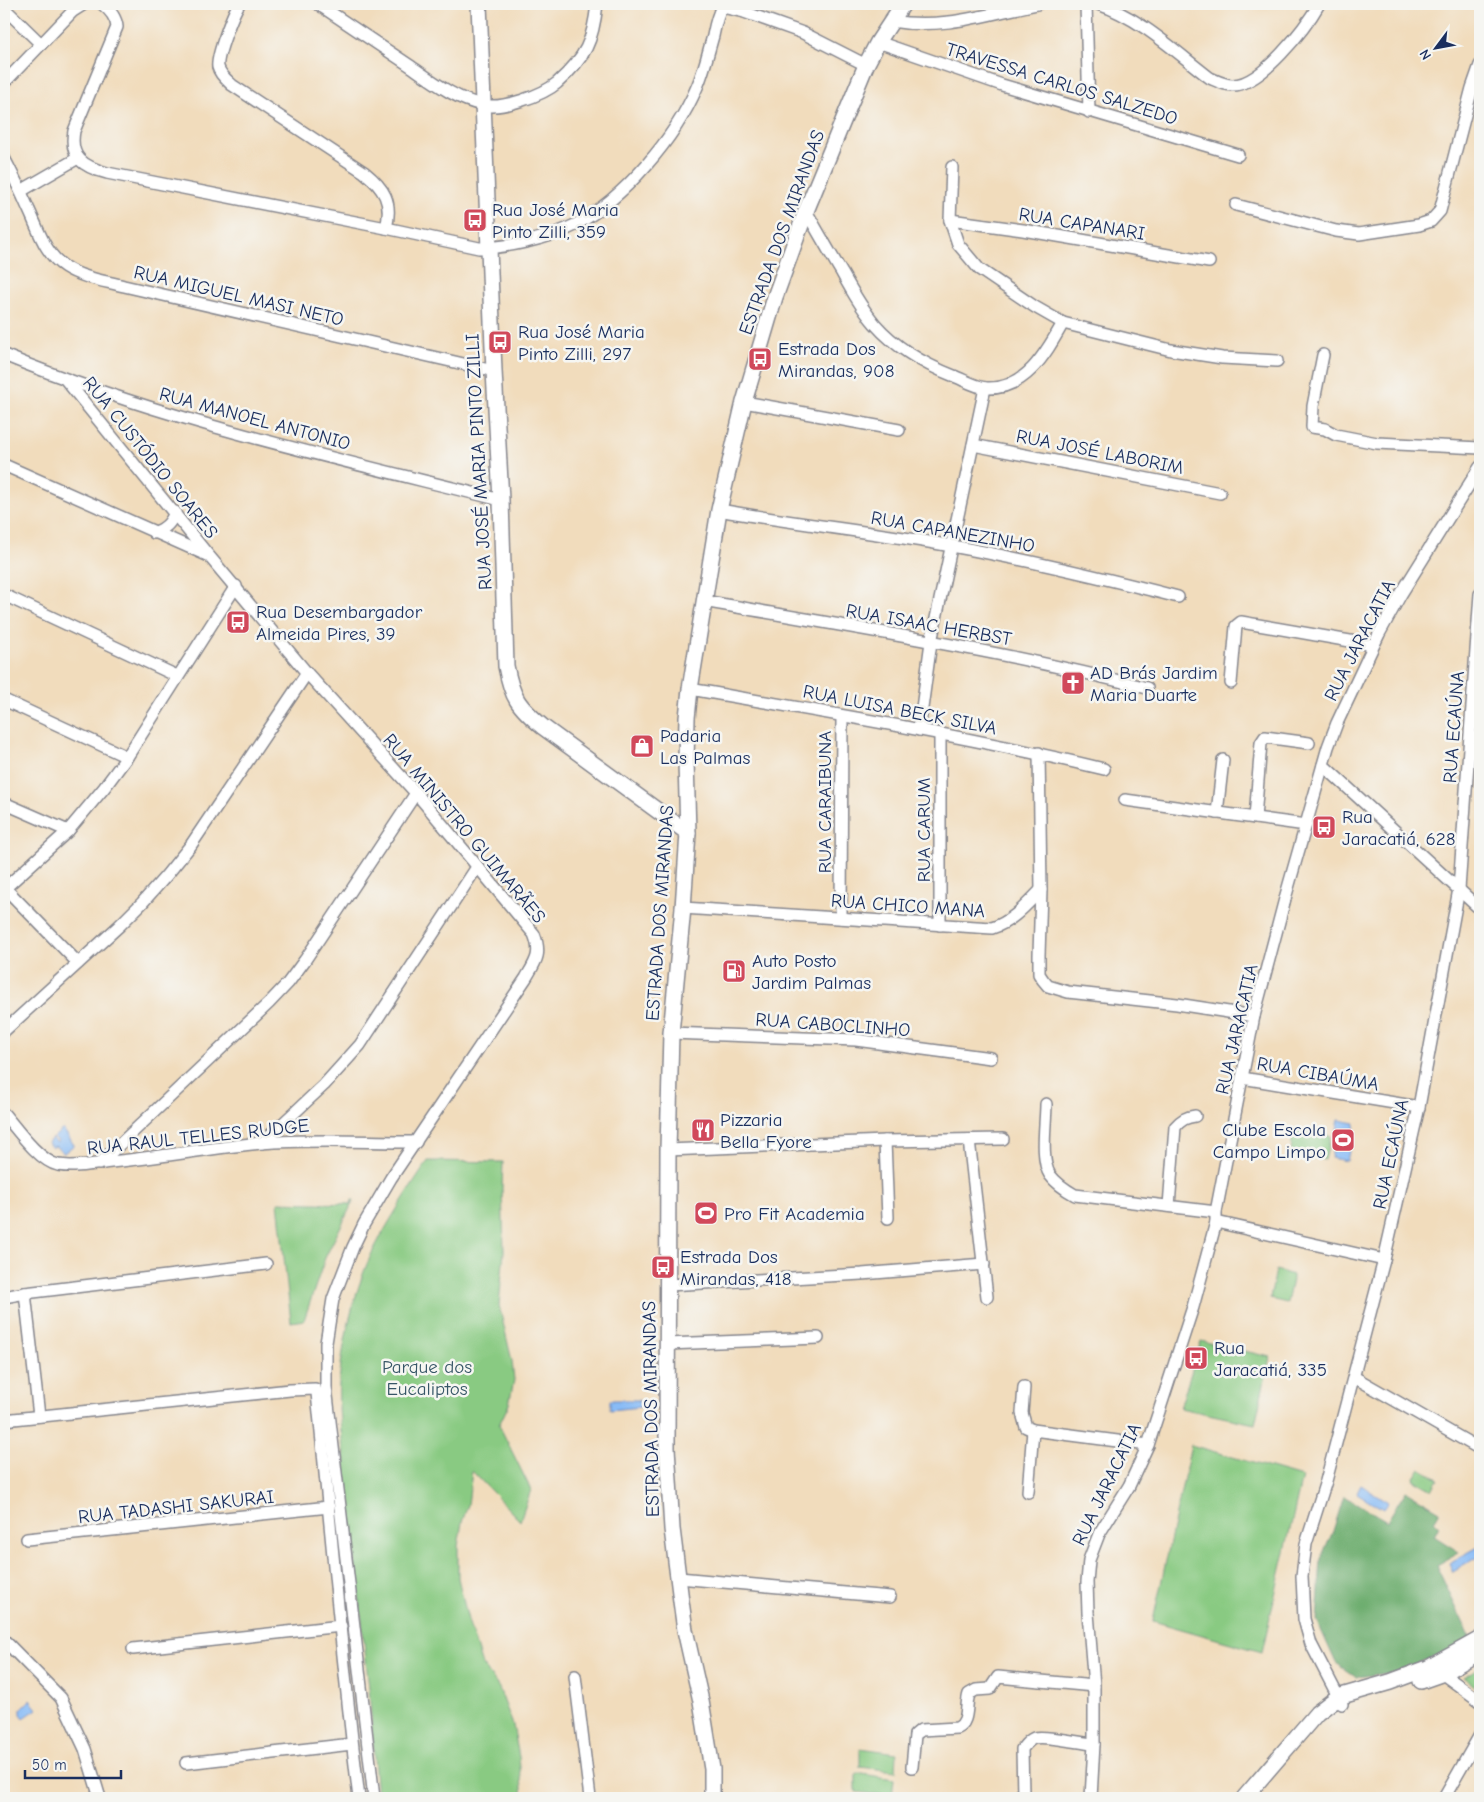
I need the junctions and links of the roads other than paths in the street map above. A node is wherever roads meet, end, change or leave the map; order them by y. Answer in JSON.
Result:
{"nodes":[{"id":1,"x":84,"y":4,"type":"edge"},
{"id":2,"x":102,"y":4,"type":"edge"},
{"id":3,"x":239,"y":4,"type":"edge"},
{"id":4,"x":318,"y":4,"type":"edge"},
{"id":5,"x":479,"y":4,"type":"edge"},
{"id":6,"x":597,"y":4,"type":"edge"},
{"id":7,"x":903,"y":4,"type":"edge"},
{"id":8,"x":1037,"y":4,"type":"edge"},
{"id":9,"x":1086,"y":4,"type":"edge"},
{"id":10,"x":1098,"y":4,"type":"edge"},
{"id":11,"x":1319,"y":4,"type":"edge"},
{"id":12,"x":4,"y":8,"type":"edge"},
{"id":13,"x":891,"y":21,"type":"junction"},
{"id":14,"x":878,"y":42,"type":"junction"},
{"id":15,"x":41,"y":44,"type":"junction"},
{"id":16,"x":866,"y":65,"type":"junction"},
{"id":17,"x":1480,"y":66,"type":"edge"},
{"id":18,"x":4,"y":83,"type":"edge"},
{"id":19,"x":483,"y":106,"type":"junction"},
{"id":20,"x":1089,"y":112,"type":"junction"},
{"id":21,"x":1238,"y":155,"type":"dead end"},
{"id":22,"x":4,"y":158,"type":"edge"},
{"id":23,"x":78,"y":158,"type":"junction"},
{"id":24,"x":952,"y":167,"type":"dead end"},
{"id":25,"x":20,"y":191,"type":"junction"},
{"id":26,"x":1236,"y":206,"type":"dead end"},
{"id":27,"x":806,"y":211,"type":"junction"},
{"id":28,"x":950,"y":220,"type":"junction"},
{"id":29,"x":386,"y":228,"type":"junction"},
{"id":30,"x":489,"y":248,"type":"junction"},
{"id":31,"x":1209,"y":262,"type":"dead end"},
{"id":32,"x":1063,"y":324,"type":"junction"},
{"id":33,"x":1323,"y":355,"type":"dead end"},
{"id":34,"x":4,"y":356,"type":"edge"},
{"id":35,"x":1277,"y":361,"type":"dead end"},
{"id":36,"x":494,"y":371,"type":"junction"},
{"id":37,"x":66,"y":380,"type":"junction"},
{"id":38,"x":985,"y":388,"type":"junction"},
{"id":39,"x":744,"y":402,"type":"junction"},
{"id":40,"x":899,"y":430,"type":"dead end"},
{"id":41,"x":973,"y":444,"type":"junction"},
{"id":42,"x":1480,"y":448,"type":"edge"},
{"id":43,"x":4,"y":466,"type":"edge"},
{"id":44,"x":1480,"y":467,"type":"edge"},
{"id":45,"x":1220,"y":492,"type":"dead end"},
{"id":46,"x":501,"y":500,"type":"junction"},
{"id":47,"x":719,"y":510,"type":"junction"},
{"id":48,"x":175,"y":512,"type":"junction"},
{"id":49,"x":154,"y":533,"type":"junction"},
{"id":50,"x":950,"y":546,"type":"junction"},
{"id":51,"x":209,"y":556,"type":"junction"},
{"id":52,"x":236,"y":586,"type":"junction"},
{"id":53,"x":1480,"y":594,"type":"edge"},
{"id":54,"x":4,"y":595,"type":"edge"},
{"id":55,"x":1178,"y":597,"type":"dead end"},
{"id":56,"x":704,"y":601,"type":"junction"},
{"id":57,"x":931,"y":642,"type":"junction"},
{"id":58,"x":1373,"y":645,"type":"junction"},
{"id":59,"x":307,"y":672,"type":"junction"},
{"id":60,"x":1477,"y":672,"type":"edge"},
{"id":61,"x":177,"y":676,"type":"junction"},
{"id":62,"x":1230,"y":683,"type":"dead end"},
{"id":63,"x":1147,"y":688,"type":"dead end"},
{"id":64,"x":690,"y":689,"type":"junction"},
{"id":65,"x":4,"y":700,"type":"edge"},
{"id":66,"x":842,"y":716,"type":"junction"},
{"id":67,"x":919,"y":730,"type":"junction"},
{"id":68,"x":940,"y":734,"type":"junction"},
{"id":69,"x":1309,"y":743,"type":"dead end"},
{"id":70,"x":1039,"y":753,"type":"junction"},
{"id":71,"x":127,"y":757,"type":"junction"},
{"id":72,"x":1223,"y":760,"type":"dead end"},
{"id":73,"x":1323,"y":764,"type":"junction"},
{"id":74,"x":1104,"y":769,"type":"dead end"},
{"id":75,"x":416,"y":793,"type":"junction"},
{"id":76,"x":1125,"y":800,"type":"dead end"},
{"id":77,"x":4,"y":803,"type":"edge"},
{"id":78,"x":1217,"y":813,"type":"junction"},
{"id":79,"x":1256,"y":818,"type":"junction"},
{"id":80,"x":1306,"y":825,"type":"junction"},
{"id":81,"x":68,"y":831,"type":"junction"},
{"id":82,"x":688,"y":833,"type":"junction"},
{"id":83,"x":478,"y":867,"type":"junction"},
{"id":84,"x":4,"y":888,"type":"edge"},
{"id":85,"x":1458,"y":889,"type":"junction"},
{"id":86,"x":1041,"y":890,"type":"junction"},
{"id":87,"x":683,"y":908,"type":"junction"},
{"id":88,"x":1480,"y":909,"type":"edge"},
{"id":89,"x":841,"y":918,"type":"junction"},
{"id":90,"x":940,"y":925,"type":"junction"},
{"id":91,"x":78,"y":963,"type":"junction"},
{"id":92,"x":1254,"y":1016,"type":"junction"},
{"id":93,"x":4,"y":1031,"type":"edge"},
{"id":94,"x":671,"y":1033,"type":"junction"},
{"id":95,"x":992,"y":1058,"type":"dead end"},
{"id":96,"x":1242,"y":1078,"type":"junction"},
{"id":97,"x":1046,"y":1104,"type":"dead end"},
{"id":98,"x":1419,"y":1107,"type":"junction"},
{"id":99,"x":4,"y":1114,"type":"edge"},
{"id":100,"x":1195,"y":1116,"type":"dead end"},
{"id":101,"x":1003,"y":1139,"type":"dead end"},
{"id":102,"x":969,"y":1140,"type":"junction"},
{"id":103,"x":886,"y":1141,"type":"junction"},
{"id":104,"x":416,"y":1142,"type":"junction"},
{"id":105,"x":262,"y":1143,"type":"junction"},
{"id":106,"x":668,"y":1150,"type":"junction"},
{"id":107,"x":99,"y":1164,"type":"junction"},
{"id":108,"x":1169,"y":1206,"type":"junction"},
{"id":109,"x":1216,"y":1217,"type":"junction"},
{"id":110,"x":888,"y":1218,"type":"dead end"},
{"id":111,"x":1384,"y":1260,"type":"junction"},
{"id":112,"x":266,"y":1264,"type":"dead end"},
{"id":113,"x":984,"y":1264,"type":"junction"},
{"id":114,"x":668,"y":1285,"type":"junction"},
{"id":115,"x":24,"y":1293,"type":"junction"},
{"id":116,"x":4,"y":1296,"type":"edge"},
{"id":117,"x":987,"y":1297,"type":"dead end"},
{"id":118,"x":818,"y":1338,"type":"dead end"},
{"id":119,"x":667,"y":1344,"type":"junction"},
{"id":120,"x":1354,"y":1377,"type":"junction"},
{"id":121,"x":1024,"y":1386,"type":"dead end"},
{"id":122,"x":39,"y":1416,"type":"junction"},
{"id":123,"x":4,"y":1420,"type":"edge"},
{"id":124,"x":1033,"y":1430,"type":"junction"},
{"id":125,"x":1148,"y":1445,"type":"junction"},
{"id":126,"x":1480,"y":1449,"type":"edge"},
{"id":127,"x":1028,"y":1492,"type":"dead end"},
{"id":128,"x":329,"y":1507,"type":"junction"},
{"id":129,"x":27,"y":1539,"type":"dead end"},
{"id":130,"x":679,"y":1578,"type":"junction"},
{"id":131,"x":890,"y":1597,"type":"dead end"},
{"id":132,"x":341,"y":1626,"type":"junction"},
{"id":133,"x":1480,"y":1639,"type":"edge"},
{"id":134,"x":4,"y":1640,"type":"edge"},
{"id":135,"x":133,"y":1648,"type":"dead end"},
{"id":136,"x":1480,"y":1652,"type":"edge"},
{"id":137,"x":1437,"y":1670,"type":"junction"},
{"id":138,"x":575,"y":1676,"type":"dead end"},
{"id":139,"x":1094,"y":1686,"type":"junction"},
{"id":140,"x":1340,"y":1700,"type":"junction"},
{"id":141,"x":1480,"y":1701,"type":"edge"},
{"id":142,"x":1304,"y":1735,"type":"junction"},
{"id":143,"x":1480,"y":1735,"type":"edge"},
{"id":144,"x":352,"y":1744,"type":"junction"},
{"id":145,"x":1094,"y":1744,"type":"junction"},
{"id":146,"x":186,"y":1763,"type":"dead end"},
{"id":147,"x":912,"y":1767,"type":"dead end"},
{"id":148,"x":1023,"y":1794,"type":"dead end"},
{"id":149,"x":100,"y":1798,"type":"edge"},
{"id":150,"x":359,"y":1798,"type":"edge"},
{"id":151,"x":374,"y":1798,"type":"edge"},
{"id":152,"x":590,"y":1798,"type":"edge"},
{"id":153,"x":712,"y":1798,"type":"edge"},
{"id":154,"x":1091,"y":1798,"type":"edge"},
{"id":155,"x":1244,"y":1798,"type":"edge"},
{"id":156,"x":1257,"y":1798,"type":"edge"},
{"id":157,"x":1444,"y":1798,"type":"edge"}],
"edges":[{"from":1,"to":15,"type":"street"},
{"from":2,"to":23,"type":"street"},
{"from":3,"to":29,"type":"street"},
{"from":4,"to":19,"type":"street"},
{"from":5,"to":19,"type":"street","name":"RUA JOSÉ MARIA PINTO ZILLI"},
{"from":6,"to":19,"type":"street"},
{"from":7,"to":13,"type":"street","name":"ESTRADA DOS MIRANDAS"},
{"from":8,"to":13,"type":"street"},
{"from":9,"to":20,"type":"street"},
{"from":10,"to":11,"type":"street"},
{"from":12,"to":15,"type":"street"},
{"from":13,"to":14,"type":"street","name":"ESTRADA DOS MIRANDAS"},
{"from":14,"to":16,"type":"street","name":"ESTRADA DOS MIRANDAS"},
{"from":14,"to":20,"type":"street","name":"TRAVESSA CARLOS SALZEDO"},
{"from":15,"to":18,"type":"street"},
{"from":16,"to":27,"type":"street","name":"ESTRADA DOS MIRANDAS"},
{"from":16,"to":30,"type":"street"},
{"from":17,"to":26,"type":"street"},
{"from":19,"to":30,"type":"street","name":"RUA JOSÉ MARIA PINTO ZILLI"},
{"from":20,"to":21,"type":"street","name":"TRAVESSA CARLOS SALZEDO"},
{"from":22,"to":25,"type":"street","name":"RUA MIGUEL MASI NETO"},
{"from":23,"to":25,"type":"street"},
{"from":23,"to":29,"type":"street"},
{"from":24,"to":28,"type":"street"},
{"from":25,"to":36,"type":"street","name":"RUA MIGUEL MASI NETO"},
{"from":27,"to":38,"type":"street"},
{"from":27,"to":39,"type":"street","name":"ESTRADA DOS MIRANDAS"},
{"from":28,"to":31,"type":"street","name":"RUA CAPANARI"},
{"from":28,"to":32,"type":"street"},
{"from":29,"to":30,"type":"street"},
{"from":30,"to":36,"type":"street","name":"RUA JOSÉ MARIA PINTO ZILLI"},
{"from":32,"to":35,"type":"street"},
{"from":32,"to":38,"type":"street"},
{"from":33,"to":42,"type":"street"},
{"from":34,"to":37,"type":"street","name":"RUA MANOEL ANTONIO"},
{"from":36,"to":46,"type":"street","name":"RUA JOSÉ MARIA PINTO ZILLI"},
{"from":37,"to":46,"type":"street","name":"RUA MANOEL ANTONIO"},
{"from":37,"to":48,"type":"street","name":"RUA CUSTÓDIO SOARES"},
{"from":38,"to":41,"type":"street"},
{"from":39,"to":40,"type":"street"},
{"from":39,"to":47,"type":"street","name":"ESTRADA DOS MIRANDAS"},
{"from":41,"to":45,"type":"street","name":"RUA JOSÉ LABORIM"},
{"from":41,"to":50,"type":"street"},
{"from":43,"to":49,"type":"street"},
{"from":44,"to":58,"type":"street","name":"RUA JARACATIA"},
{"from":46,"to":82,"type":"street","name":"RUA JOSÉ MARIA PINTO ZILLI"},
{"from":47,"to":50,"type":"street","name":"RUA CAPANEZINHO"},
{"from":47,"to":56,"type":"street","name":"ESTRADA DOS MIRANDAS"},
{"from":48,"to":49,"type":"street"},
{"from":48,"to":51,"type":"street","name":"RUA CUSTÓDIO SOARES"},
{"from":49,"to":51,"type":"street"},
{"from":50,"to":55,"type":"street","name":"RUA CAPANEZINHO"},
{"from":50,"to":57,"type":"street"},
{"from":51,"to":52,"type":"street","name":"RUA CUSTÓDIO SOARES"},
{"from":52,"to":59,"type":"street","name":"RUA MINISTRO GUIMARÃES"},
{"from":52,"to":61,"type":"street"},
{"from":53,"to":60,"type":"street","name":"RUA ECAÚNA"},
{"from":54,"to":61,"type":"street"},
{"from":56,"to":57,"type":"street","name":"RUA ISAAC HERBST"},
{"from":56,"to":64,"type":"street","name":"ESTRADA DOS MIRANDAS"},
{"from":57,"to":63,"type":"street","name":"RUA ISAAC HERBST"},
{"from":57,"to":67,"type":"street"},
{"from":58,"to":62,"type":"street"},
{"from":58,"to":73,"type":"street","name":"RUA JARACATIA"},
{"from":59,"to":75,"type":"street","name":"RUA MINISTRO GUIMARÃES"},
{"from":59,"to":91,"type":"street"},
{"from":60,"to":85,"type":"street","name":"RUA ECAÚNA"},
{"from":61,"to":71,"type":"street"},
{"from":64,"to":66,"type":"street","name":"RUA LUISA BECK SILVA"},
{"from":64,"to":82,"type":"street","name":"ESTRADA DOS MIRANDAS"},
{"from":65,"to":71,"type":"street"},
{"from":66,"to":67,"type":"street","name":"RUA LUISA BECK SILVA"},
{"from":66,"to":89,"type":"street","name":"RUA CARAIBUNA"},
{"from":67,"to":68,"type":"street","name":"RUA LUISA BECK SILVA"},
{"from":68,"to":70,"type":"street","name":"RUA LUISA BECK SILVA"},
{"from":68,"to":90,"type":"street","name":"RUA CARUM"},
{"from":69,"to":79,"type":"street"},
{"from":70,"to":74,"type":"street","name":"RUA LUISA BECK SILVA"},
{"from":70,"to":86,"type":"street"},
{"from":71,"to":81,"type":"street"},
{"from":72,"to":78,"type":"street"},
{"from":73,"to":80,"type":"street","name":"RUA JARACATIA"},
{"from":73,"to":85,"type":"street"},
{"from":75,"to":83,"type":"street","name":"RUA MINISTRO GUIMARÃES"},
{"from":75,"to":107,"type":"street"},
{"from":76,"to":78,"type":"street"},
{"from":77,"to":81,"type":"street"},
{"from":78,"to":79,"type":"street"},
{"from":79,"to":80,"type":"street"},
{"from":80,"to":92,"type":"street","name":"RUA JARACATIA"},
{"from":81,"to":84,"type":"street"},
{"from":82,"to":87,"type":"street","name":"ESTRADA DOS MIRANDAS"},
{"from":83,"to":104,"type":"street","name":"RUA MINISTRO GUIMARÃES"},
{"from":83,"to":105,"type":"street"},
{"from":84,"to":91,"type":"street"},
{"from":85,"to":88,"type":"street"},
{"from":85,"to":98,"type":"street","name":"RUA ECAÚNA"},
{"from":86,"to":90,"type":"street","name":"RUA CHICO MANA"},
{"from":86,"to":92,"type":"street"},
{"from":87,"to":89,"type":"street","name":"RUA CHICO MANA"},
{"from":87,"to":94,"type":"street","name":"ESTRADA DOS MIRANDAS"},
{"from":89,"to":90,"type":"street","name":"RUA CHICO MANA"},
{"from":91,"to":93,"type":"street"},
{"from":92,"to":96,"type":"street","name":"RUA JARACATIA"},
{"from":94,"to":95,"type":"street","name":"RUA CABOCLINHO"},
{"from":94,"to":106,"type":"street","name":"ESTRADA DOS MIRANDAS"},
{"from":96,"to":98,"type":"street","name":"RUA CIBAÚMA"},
{"from":96,"to":109,"type":"street","name":"RUA JARACATIA"},
{"from":97,"to":108,"type":"street"},
{"from":98,"to":111,"type":"street","name":"RUA ECAÚNA"},
{"from":99,"to":107,"type":"street","name":"RUA RAUL TELLES RUDGE"},
{"from":100,"to":108,"type":"street"},
{"from":101,"to":102,"type":"street"},
{"from":102,"to":103,"type":"street"},
{"from":102,"to":113,"type":"street"},
{"from":103,"to":106,"type":"street"},
{"from":103,"to":110,"type":"street"},
{"from":104,"to":105,"type":"street","name":"RUA RAUL TELLES RUDGE"},
{"from":104,"to":151,"type":"street"},
{"from":105,"to":107,"type":"street","name":"RUA RAUL TELLES RUDGE"},
{"from":106,"to":114,"type":"street","name":"ESTRADA DOS MIRANDAS"},
{"from":108,"to":109,"type":"street"},
{"from":109,"to":111,"type":"street"},
{"from":109,"to":125,"type":"street","name":"RUA JARACATIA"},
{"from":111,"to":120,"type":"street","name":"RUA ECAÚNA"},
{"from":112,"to":115,"type":"street"},
{"from":113,"to":114,"type":"street"},
{"from":113,"to":117,"type":"street"},
{"from":114,"to":119,"type":"street","name":"ESTRADA DOS MIRANDAS"},
{"from":115,"to":116,"type":"street"},
{"from":115,"to":122,"type":"street"},
{"from":118,"to":119,"type":"street"},
{"from":119,"to":130,"type":"street","name":"ESTRADA DOS MIRANDAS"},
{"from":120,"to":126,"type":"street"},
{"from":120,"to":140,"type":"street","name":"RUA ECAÚNA"},
{"from":121,"to":124,"type":"street"},
{"from":122,"to":123,"type":"street"},
{"from":122,"to":128,"type":"street"},
{"from":124,"to":125,"type":"street"},
{"from":124,"to":127,"type":"street"},
{"from":125,"to":139,"type":"street","name":"RUA JARACATIA"},
{"from":128,"to":129,"type":"street","name":"RUA TADASHI SAKURAI"},
{"from":128,"to":132,"type":"street"},
{"from":130,"to":131,"type":"street"},
{"from":130,"to":153,"type":"street","name":"ESTRADA DOS MIRANDAS"},
{"from":132,"to":135,"type":"street"},
{"from":132,"to":144,"type":"street"},
{"from":133,"to":137,"type":"street"},
{"from":134,"to":149,"type":"street"},
{"from":136,"to":137,"type":"street"},
{"from":137,"to":140,"type":"street"},
{"from":137,"to":141,"type":"street"},
{"from":138,"to":152,"type":"street"},
{"from":139,"to":145,"type":"street","name":"RUA JARACATIA"},
{"from":139,"to":147,"type":"street"},
{"from":140,"to":142,"type":"street"},
{"from":142,"to":155,"type":"street"},
{"from":142,"to":156,"type":"street"},
{"from":143,"to":157,"type":"street"},
{"from":144,"to":146,"type":"street"},
{"from":144,"to":150,"type":"street"},
{"from":145,"to":148,"type":"street"},
{"from":145,"to":154,"type":"street","name":"RUA JARACATIA"}]}
